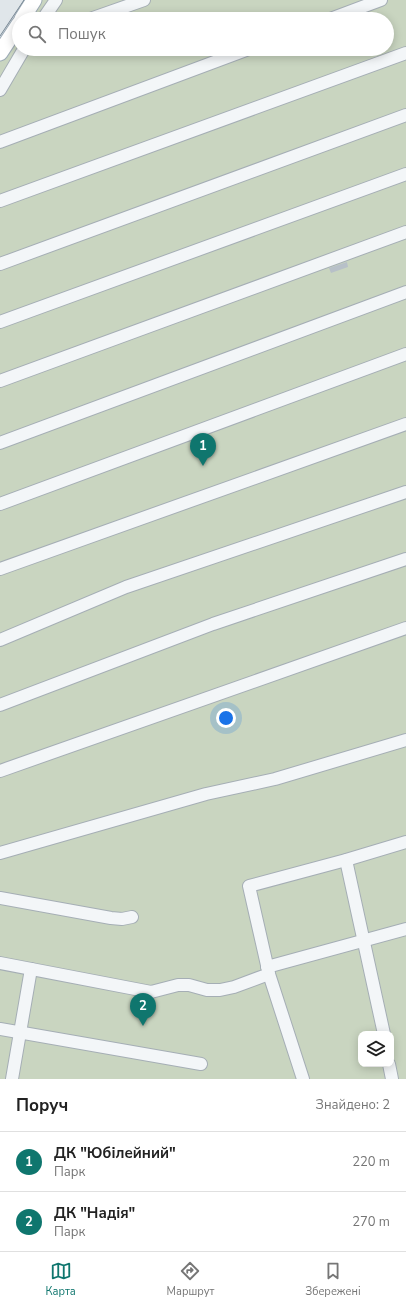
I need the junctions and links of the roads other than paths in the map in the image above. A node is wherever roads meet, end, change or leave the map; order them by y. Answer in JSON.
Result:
{"nodes":[{"id":1,"x":34,"y":0,"type":"edge"},
{"id":2,"x":56,"y":0,"type":"edge"},
{"id":3,"x":144,"y":0,"type":"edge"},
{"id":4,"x":381,"y":0,"type":"edge"},
{"id":5,"x":26,"y":12,"type":"edge"},
{"id":6,"x":47,"y":12,"type":"edge"},
{"id":7,"x":110,"y":12,"type":"edge"},
{"id":8,"x":349,"y":12,"type":"edge"},
{"id":9,"x":12,"y":35,"type":"edge"},
{"id":10,"x":0,"y":53,"type":"edge"},
{"id":11,"x":406,"y":53,"type":"edge"},
{"id":12,"x":20,"y":56,"type":"edge"},
{"id":13,"x":230,"y":56,"type":"edge"},
{"id":14,"x":0,"y":90,"type":"edge"},
{"id":15,"x":406,"y":115,"type":"edge"},
{"id":16,"x":0,"y":142,"type":"edge"},
{"id":17,"x":406,"y":174,"type":"edge"},
{"id":18,"x":0,"y":201,"type":"edge"},
{"id":19,"x":406,"y":232,"type":"edge"},
{"id":20,"x":0,"y":264,"type":"edge"},
{"id":21,"x":406,"y":292,"type":"edge"},
{"id":22,"x":0,"y":322,"type":"edge"},
{"id":23,"x":406,"y":354,"type":"edge"},
{"id":24,"x":0,"y":381,"type":"edge"},
{"id":25,"x":406,"y":424,"type":"edge"},
{"id":26,"x":0,"y":443,"type":"edge"},
{"id":27,"x":406,"y":492,"type":"edge"},
{"id":28,"x":0,"y":504,"type":"edge"},
{"id":29,"x":406,"y":559,"type":"edge"},
{"id":30,"x":0,"y":569,"type":"edge"},
{"id":31,"x":406,"y":628,"type":"edge"},
{"id":32,"x":0,"y":640,"type":"edge"},
{"id":33,"x":0,"y":705,"type":"edge"},
{"id":34,"x":406,"y":740,"type":"edge"},
{"id":35,"x":0,"y":771,"type":"edge"},
{"id":36,"x":406,"y":842,"type":"edge"},
{"id":37,"x":0,"y":853,"type":"edge"},
{"id":38,"x":346,"y":860,"type":"junction"},
{"id":39,"x":0,"y":898,"type":"edge"},
{"id":40,"x":132,"y":917,"type":"dead end"},
{"id":41,"x":406,"y":929,"type":"edge"},
{"id":42,"x":364,"y":941,"type":"junction"},
{"id":43,"x":0,"y":963,"type":"edge"},
{"id":44,"x":31,"y":969,"type":"junction"},
{"id":45,"x":268,"y":970,"type":"junction"},
{"id":46,"x":0,"y":1029,"type":"edge"},
{"id":47,"x":383,"y":1031,"type":"edge"},
{"id":48,"x":20,"y":1033,"type":"junction"},
{"id":49,"x":201,"y":1064,"type":"dead end"},
{"id":50,"x":390,"y":1067,"type":"edge"},
{"id":51,"x":12,"y":1079,"type":"edge"},
{"id":52,"x":303,"y":1079,"type":"edge"},
{"id":53,"x":392,"y":1079,"type":"edge"}],
"edges":[{"from":1,"to":5,"type":"main road"},
{"from":2,"to":6,"type":"street"},
{"from":3,"to":7,"type":"street"},
{"from":4,"to":8,"type":"street"},
{"from":9,"to":10,"type":"main road"},
{"from":11,"to":18,"type":"street"},
{"from":12,"to":14,"type":"street"},
{"from":13,"to":16,"type":"street"},
{"from":15,"to":20,"type":"street"},
{"from":17,"to":22,"type":"street"},
{"from":19,"to":24,"type":"street"},
{"from":21,"to":26,"type":"street"},
{"from":23,"to":28,"type":"street"},
{"from":25,"to":30,"type":"street"},
{"from":27,"to":32,"type":"street"},
{"from":29,"to":33,"type":"street"},
{"from":31,"to":35,"type":"street"},
{"from":34,"to":37,"type":"street"},
{"from":36,"to":38,"type":"street"},
{"from":38,"to":42,"type":"street"},
{"from":38,"to":45,"type":"street"},
{"from":39,"to":40,"type":"street"},
{"from":41,"to":42,"type":"street"},
{"from":42,"to":45,"type":"street"},
{"from":42,"to":47,"type":"street"},
{"from":43,"to":44,"type":"street"},
{"from":44,"to":45,"type":"street"},
{"from":44,"to":48,"type":"street"},
{"from":45,"to":52,"type":"street"},
{"from":46,"to":48,"type":"street"},
{"from":48,"to":49,"type":"street"},
{"from":48,"to":51,"type":"street"},
{"from":50,"to":53,"type":"street"}]}
